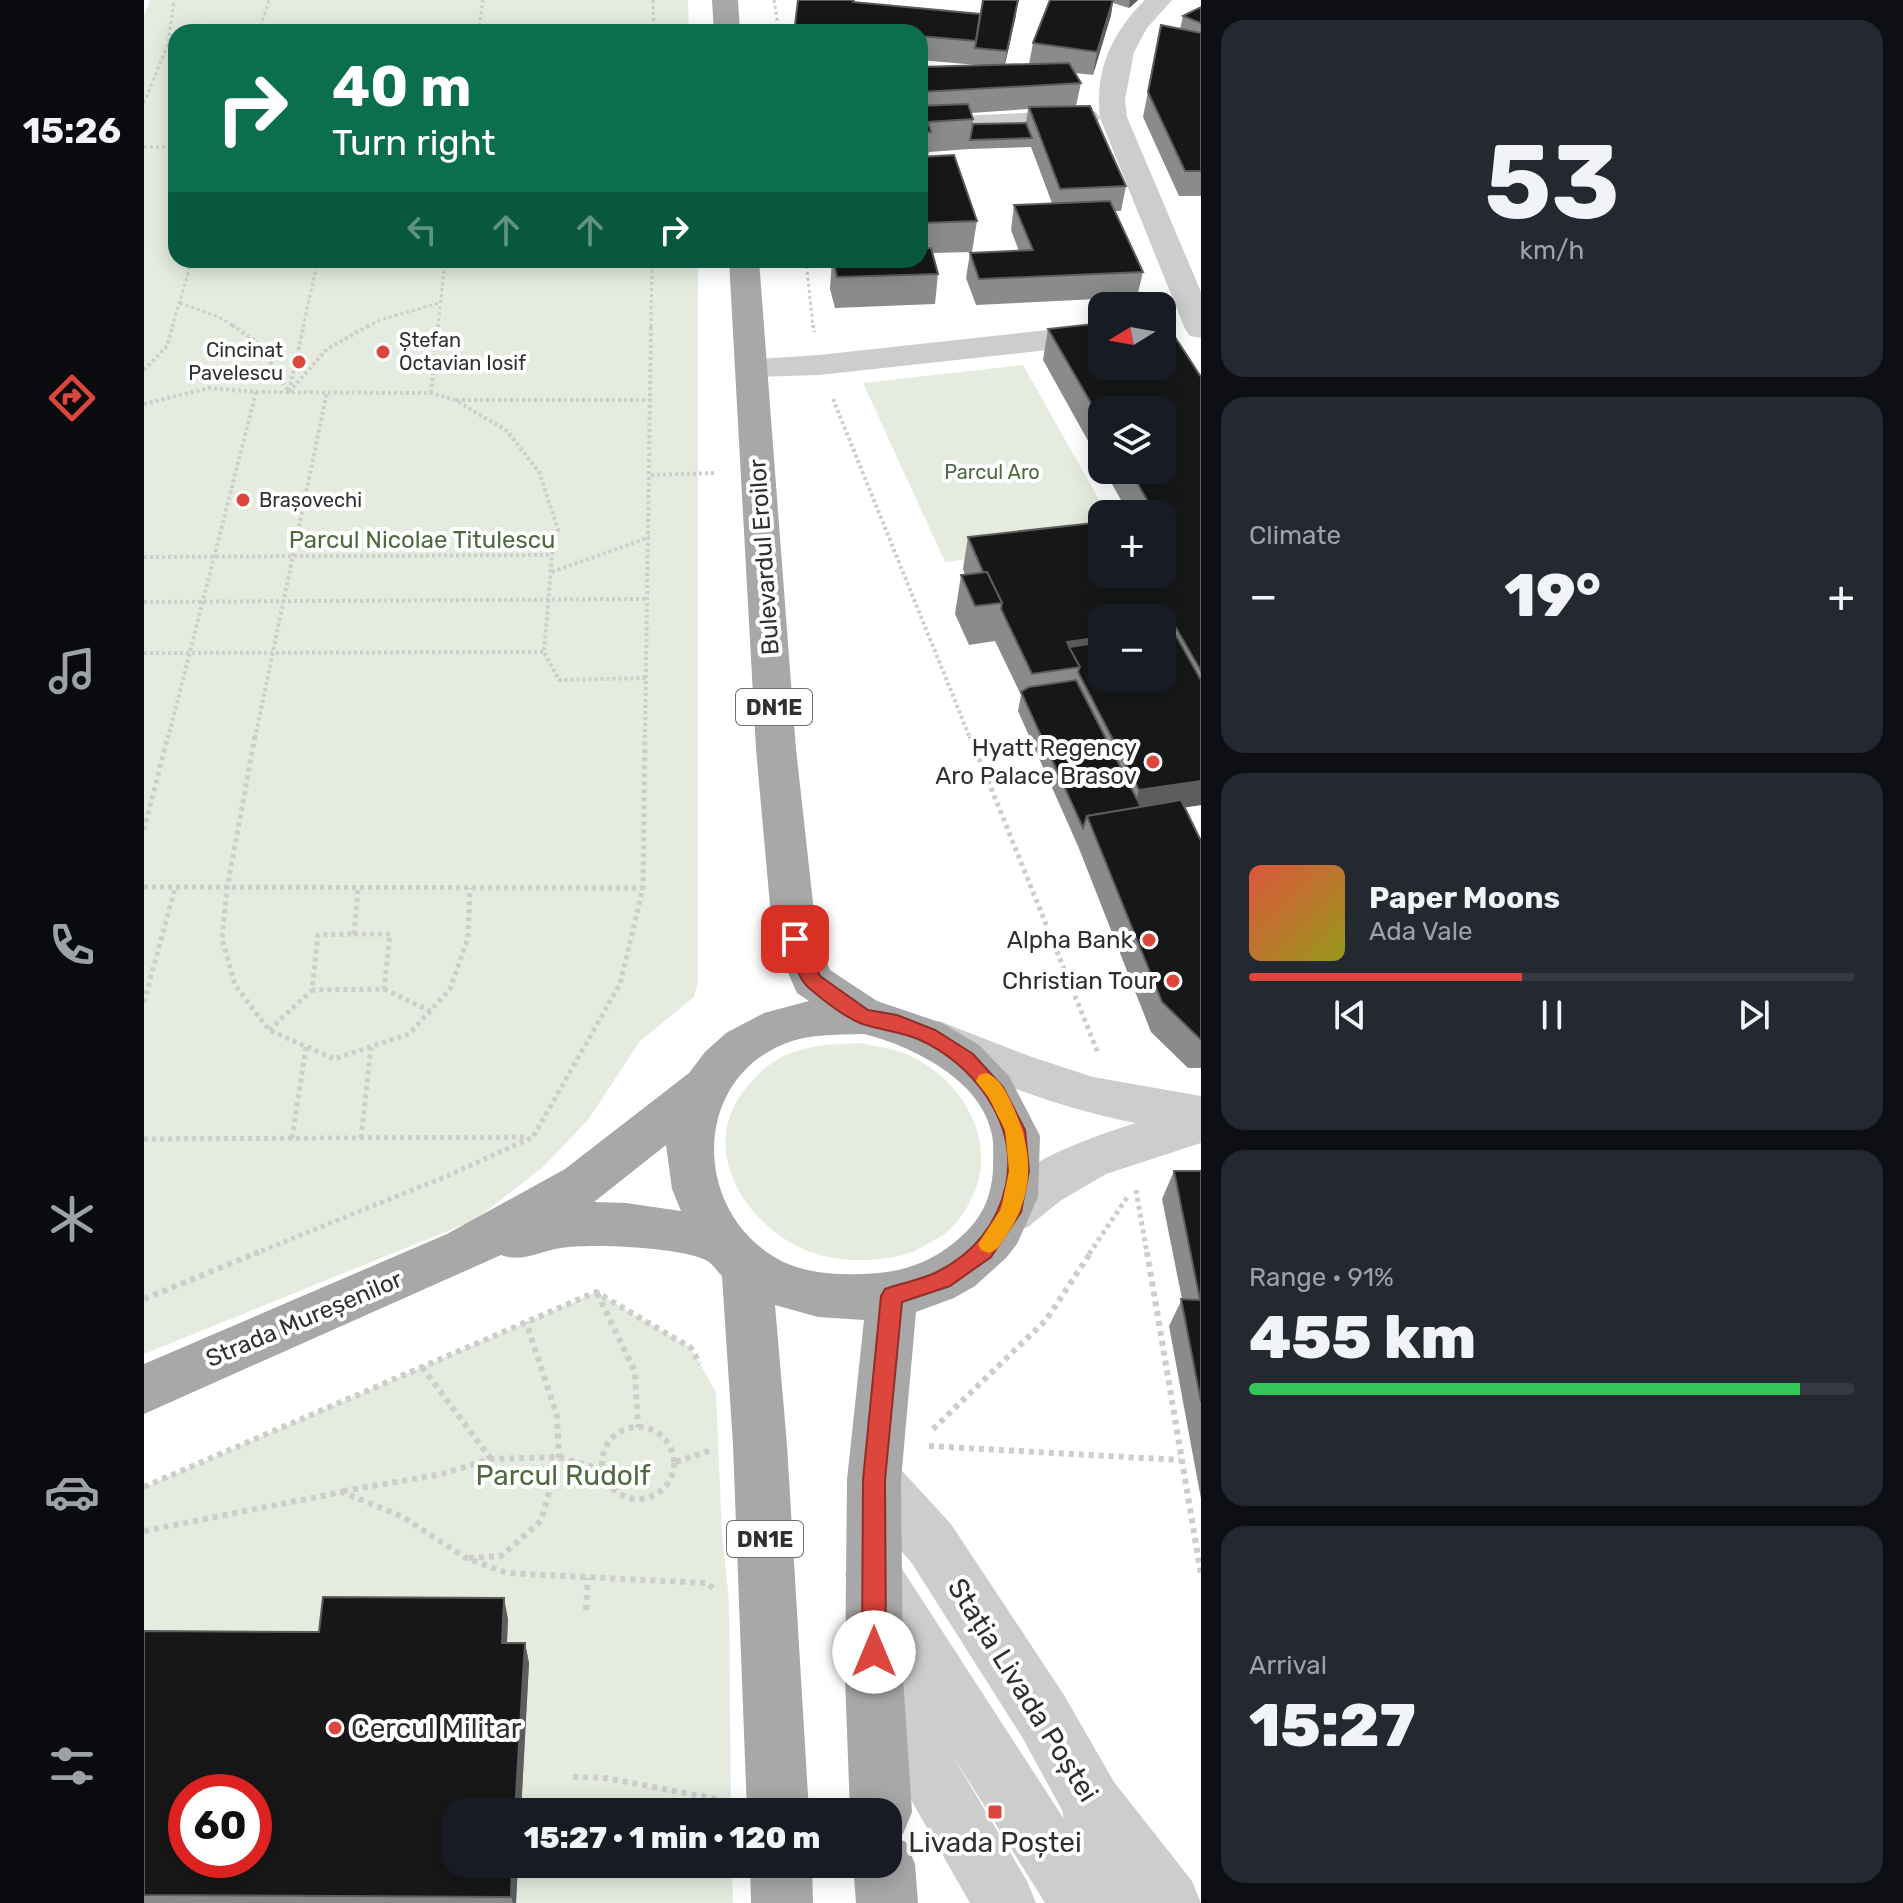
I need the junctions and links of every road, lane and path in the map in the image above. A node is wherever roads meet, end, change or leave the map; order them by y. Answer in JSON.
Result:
{"nodes":[{"id":1,"x":174,"y":0,"type":"edge"},
{"id":2,"x":269,"y":0,"type":"edge"},
{"id":3,"x":483,"y":0,"type":"edge"},
{"id":4,"x":653,"y":0,"type":"edge"},
{"id":5,"x":725,"y":0,"type":"edge"},
{"id":6,"x":774,"y":0,"type":"edge"},
{"id":7,"x":1159,"y":0,"type":"edge"},
{"id":8,"x":171,"y":24,"type":"edge"},
{"id":9,"x":262,"y":24,"type":"edge"},
{"id":10,"x":479,"y":24,"type":"edge"},
{"id":11,"x":654,"y":24,"type":"edge"},
{"id":12,"x":726,"y":24,"type":"edge"},
{"id":13,"x":778,"y":24,"type":"edge"},
{"id":14,"x":168,"y":44,"type":"edge"},
{"id":15,"x":144,"y":103,"type":"edge"},
{"id":16,"x":1113,"y":117,"type":"junction"},
{"id":17,"x":928,"y":126,"type":"edge"},
{"id":18,"x":144,"y":147,"type":"edge"},
{"id":19,"x":168,"y":147,"type":"edge"},
{"id":20,"x":190,"y":268,"type":"edge"},
{"id":21,"x":316,"y":268,"type":"edge"},
{"id":22,"x":444,"y":268,"type":"edge"},
{"id":23,"x":652,"y":268,"type":"edge"},
{"id":24,"x":745,"y":268,"type":"edge"},
{"id":25,"x":807,"y":268,"type":"edge"},
{"id":26,"x":180,"y":303,"type":"junction"},
{"id":27,"x":439,"y":303,"type":"junction"},
{"id":28,"x":1185,"y":330,"type":"edge"},
{"id":29,"x":1088,"y":336,"type":"edge"},
{"id":30,"x":819,"y":365,"type":"junction"},
{"id":31,"x":752,"y":367,"type":"junction"},
{"id":32,"x":144,"y":370,"type":"edge"},
{"id":33,"x":256,"y":392,"type":"junction"},
{"id":34,"x":289,"y":392,"type":"junction"},
{"id":35,"x":327,"y":392,"type":"junction"},
{"id":36,"x":431,"y":393,"type":"junction"},
{"id":37,"x":455,"y":400,"type":"junction"},
{"id":38,"x":651,"y":400,"type":"junction"},
{"id":39,"x":144,"y":404,"type":"edge"},
{"id":40,"x":650,"y":537,"type":"junction"},
{"id":41,"x":552,"y":555,"type":"junction"},
{"id":42,"x":215,"y":556,"type":"junction"},
{"id":43,"x":144,"y":557,"type":"edge"},
{"id":44,"x":291,"y":557,"type":"junction"},
{"id":45,"x":552,"y":572,"type":"junction"},
{"id":46,"x":648,"y":599,"type":"junction"},
{"id":47,"x":144,"y":602,"type":"edge"},
{"id":48,"x":202,"y":602,"type":"junction"},
{"id":49,"x":281,"y":602,"type":"junction"},
{"id":50,"x":550,"y":602,"type":"junction"},
{"id":51,"x":544,"y":652,"type":"junction"},
{"id":52,"x":144,"y":653,"type":"edge"},
{"id":53,"x":189,"y":653,"type":"junction"},
{"id":54,"x":270,"y":653,"type":"junction"},
{"id":55,"x":647,"y":678,"type":"junction"},
{"id":56,"x":144,"y":830,"type":"edge"},
{"id":57,"x":144,"y":887,"type":"edge"},
{"id":58,"x":175,"y":888,"type":"junction"},
{"id":59,"x":358,"y":888,"type":"junction"},
{"id":60,"x":470,"y":888,"type":"junction"},
{"id":61,"x":643,"y":888,"type":"junction"},
{"id":62,"x":227,"y":889,"type":"junction"},
{"id":63,"x":354,"y":934,"type":"junction"},
{"id":64,"x":384,"y":989,"type":"junction"},
{"id":65,"x":312,"y":990,"type":"junction"},
{"id":66,"x":144,"y":1002,"type":"edge"},
{"id":67,"x":430,"y":1011,"type":"junction"},
{"id":68,"x":864,"y":1016,"type":"junction"},
{"id":69,"x":269,"y":1030,"type":"junction"},
{"id":70,"x":929,"y":1035,"type":"junction"},
{"id":71,"x":306,"y":1047,"type":"junction"},
{"id":72,"x":371,"y":1047,"type":"junction"},
{"id":73,"x":1103,"y":1065,"type":"dead end"},
{"id":74,"x":704,"y":1087,"type":"junction"},
{"id":75,"x":1201,"y":1116,"type":"edge"},
{"id":76,"x":1201,"y":1123,"type":"edge"},
{"id":77,"x":533,"y":1137,"type":"junction"},
{"id":78,"x":292,"y":1138,"type":"junction"},
{"id":79,"x":361,"y":1138,"type":"junction"},
{"id":80,"x":144,"y":1139,"type":"edge"},
{"id":81,"x":1135,"y":1185,"type":"junction"},
{"id":82,"x":1148,"y":1185,"type":"dead end"},
{"id":83,"x":1011,"y":1212,"type":"junction"},
{"id":84,"x":465,"y":1250,"type":"junction"},
{"id":85,"x":734,"y":1254,"type":"junction"},
{"id":86,"x":596,"y":1292,"type":"junction"},
{"id":87,"x":892,"y":1296,"type":"junction"},
{"id":88,"x":144,"y":1299,"type":"edge"},
{"id":89,"x":526,"y":1322,"type":"junction"},
{"id":90,"x":422,"y":1367,"type":"junction"},
{"id":91,"x":704,"y":1370,"type":"dead end"},
{"id":92,"x":144,"y":1389,"type":"edge"},
{"id":93,"x":638,"y":1427,"type":"junction"},
{"id":94,"x":927,"y":1435,"type":"dead end"},
{"id":95,"x":718,"y":1448,"type":"dead end"},
{"id":96,"x":559,"y":1457,"type":"junction"},
{"id":97,"x":491,"y":1459,"type":"junction"},
{"id":98,"x":1180,"y":1460,"type":"junction"},
{"id":99,"x":676,"y":1462,"type":"junction"},
{"id":100,"x":895,"y":1462,"type":"junction"},
{"id":101,"x":600,"y":1469,"type":"junction"},
{"id":102,"x":144,"y":1487,"type":"edge"},
{"id":103,"x":342,"y":1492,"type":"junction"},
{"id":104,"x":144,"y":1531,"type":"edge"},
{"id":105,"x":466,"y":1558,"type":"junction"},
{"id":106,"x":1201,"y":1574,"type":"edge"},
{"id":107,"x":873,"y":1575,"type":"junction"},
{"id":108,"x":588,"y":1578,"type":"junction"},
{"id":109,"x":718,"y":1592,"type":"dead end"},
{"id":110,"x":586,"y":1610,"type":"dead end"},
{"id":111,"x":874,"y":1677,"type":"junction"},
{"id":112,"x":573,"y":1777,"type":"dead end"},
{"id":113,"x":708,"y":1798,"type":"edge"},
{"id":114,"x":754,"y":1798,"type":"edge"},
{"id":115,"x":880,"y":1798,"type":"edge"},
{"id":116,"x":1092,"y":1804,"type":"junction"},
{"id":117,"x":781,"y":1878,"type":"edge"},
{"id":118,"x":885,"y":1878,"type":"edge"},
{"id":119,"x":902,"y":1878,"type":"edge"},
{"id":120,"x":782,"y":1903,"type":"edge"},
{"id":121,"x":887,"y":1903,"type":"edge"},
{"id":122,"x":916,"y":1903,"type":"edge"},
{"id":123,"x":1005,"y":1903,"type":"edge"},
{"id":124,"x":1081,"y":1903,"type":"edge"},
{"id":125,"x":1108,"y":1903,"type":"edge"},
{"id":126,"x":1170,"y":1903,"type":"edge"}],
"edges":[{"from":1,"to":8,"type":"path"},
{"from":2,"to":9,"type":"path"},
{"from":3,"to":10,"type":"path"},
{"from":4,"to":11,"type":"path"},
{"from":5,"to":12,"type":"main road"},
{"from":6,"to":13,"type":"path"},
{"from":7,"to":16,"type":"street"},
{"from":14,"to":15,"type":"path"},
{"from":16,"to":17,"type":"street"},
{"from":16,"to":28,"type":"street"},
{"from":18,"to":19,"type":"path"},
{"from":20,"to":26,"type":"path"},
{"from":21,"to":34,"type":"path"},
{"from":22,"to":27,"type":"path"},
{"from":23,"to":38,"type":"path"},
{"from":24,"to":31,"type":"main road","name":"Bulevardul Eroilor","number":"DN1E"},
{"from":25,"to":30,"type":"path"},
{"from":26,"to":32,"type":"path"},
{"from":26,"to":34,"type":"path"},
{"from":27,"to":34,"type":"path"},
{"from":27,"to":36,"type":"path"},
{"from":29,"to":30,"type":"street"},
{"from":30,"to":31,"type":"street"},
{"from":30,"to":73,"type":"path"},
{"from":31,"to":68,"type":"main road","name":"Bulevardul Eroilor","number":"DN1E"},
{"from":33,"to":34,"type":"path"},
{"from":33,"to":39,"type":"path"},
{"from":33,"to":42,"type":"path"},
{"from":34,"to":35,"type":"path"},
{"from":35,"to":36,"type":"path"},
{"from":35,"to":44,"type":"path"},
{"from":36,"to":37,"type":"path"},
{"from":37,"to":38,"type":"path"},
{"from":37,"to":41,"type":"path"},
{"from":38,"to":40,"type":"path"},
{"from":40,"to":45,"type":"path"},
{"from":40,"to":46,"type":"path"},
{"from":41,"to":44,"type":"path"},
{"from":41,"to":45,"type":"path"},
{"from":42,"to":43,"type":"path"},
{"from":42,"to":44,"type":"path"},
{"from":42,"to":48,"type":"path"},
{"from":44,"to":49,"type":"path"},
{"from":45,"to":50,"type":"path"},
{"from":46,"to":50,"type":"path"},
{"from":46,"to":55,"type":"path"},
{"from":47,"to":48,"type":"path"},
{"from":48,"to":49,"type":"path"},
{"from":48,"to":53,"type":"path"},
{"from":49,"to":50,"type":"path"},
{"from":49,"to":54,"type":"path"},
{"from":50,"to":51,"type":"path"},
{"from":51,"to":54,"type":"path"},
{"from":51,"to":55,"type":"path"},
{"from":52,"to":53,"type":"path"},
{"from":53,"to":54,"type":"path"},
{"from":53,"to":56,"type":"path"},
{"from":54,"to":62,"type":"path"},
{"from":55,"to":61,"type":"path"},
{"from":57,"to":58,"type":"path"},
{"from":58,"to":62,"type":"path"},
{"from":58,"to":66,"type":"path"},
{"from":59,"to":60,"type":"path"},
{"from":59,"to":62,"type":"path"},
{"from":59,"to":63,"type":"path"},
{"from":60,"to":61,"type":"path"},
{"from":60,"to":67,"type":"path"},
{"from":61,"to":77,"type":"path"},
{"from":62,"to":69,"type":"path"},
{"from":63,"to":64,"type":"path"},
{"from":63,"to":65,"type":"path"},
{"from":64,"to":65,"type":"path"},
{"from":64,"to":67,"type":"path"},
{"from":65,"to":69,"type":"path"},
{"from":67,"to":72,"type":"path"},
{"from":68,"to":70,"type":"main road","number":"DN1E"},
{"from":68,"to":74,"type":"main road","number":"DN1E"},
{"from":69,"to":71,"type":"path"},
{"from":70,"to":75,"type":"street"},
{"from":70,"to":83,"type":"main road","number":"DN1E"},
{"from":71,"to":72,"type":"path"},
{"from":71,"to":78,"type":"path"},
{"from":72,"to":79,"type":"path"},
{"from":74,"to":84,"type":"main road","name":"Strada Mureșenilor","number":"DN1E"},
{"from":74,"to":85,"type":"main road","number":"DN1E"},
{"from":76,"to":83,"type":"street"},
{"from":77,"to":79,"type":"path"},
{"from":77,"to":88,"type":"path"},
{"from":78,"to":79,"type":"path"},
{"from":78,"to":80,"type":"path"},
{"from":81,"to":82,"type":"path"},
{"from":81,"to":94,"type":"path"},
{"from":81,"to":98,"type":"path"},
{"from":83,"to":87,"type":"main road","number":"DN1E"},
{"from":84,"to":85,"type":"main road","name":"Strada Mureșenilor","number":"DN1E"},
{"from":84,"to":92,"type":"main road","name":"Strada Mureșenilor","number":"DN1E"},
{"from":85,"to":87,"type":"main road","number":"DN1E"},
{"from":85,"to":114,"type":"main road","number":"DN1E"},
{"from":86,"to":89,"type":"path"},
{"from":86,"to":91,"type":"path"},
{"from":86,"to":93,"type":"path"},
{"from":87,"to":100,"type":"main road"},
{"from":89,"to":90,"type":"path"},
{"from":89,"to":96,"type":"path"},
{"from":90,"to":97,"type":"path"},
{"from":90,"to":102,"type":"path"},
{"from":93,"to":99,"type":"path"},
{"from":93,"to":101,"type":"path"},
{"from":95,"to":99,"type":"path"},
{"from":96,"to":97,"type":"path"},
{"from":96,"to":101,"type":"path"},
{"from":96,"to":105,"type":"path"},
{"from":97,"to":103,"type":"path"},
{"from":98,"to":100,"type":"path"},
{"from":98,"to":106,"type":"path"},
{"from":99,"to":101,"type":"path"},
{"from":100,"to":107,"type":"main road"},
{"from":100,"to":116,"type":"street","name":"Stația Livada Poștei"},
{"from":103,"to":104,"type":"path"},
{"from":103,"to":105,"type":"path"},
{"from":105,"to":108,"type":"path"},
{"from":107,"to":111,"type":"main road"},
{"from":107,"to":124,"type":"street"},
{"from":108,"to":109,"type":"path"},
{"from":108,"to":110,"type":"path"},
{"from":111,"to":115,"type":"main road"},
{"from":111,"to":123,"type":"street"},
{"from":112,"to":113,"type":"path"},
{"from":116,"to":125,"type":"street"},
{"from":116,"to":126,"type":"street","name":"Stația Livada Poștei"},
{"from":117,"to":120,"type":"main road"},
{"from":118,"to":121,"type":"main road"},
{"from":119,"to":122,"type":"street"}]}
